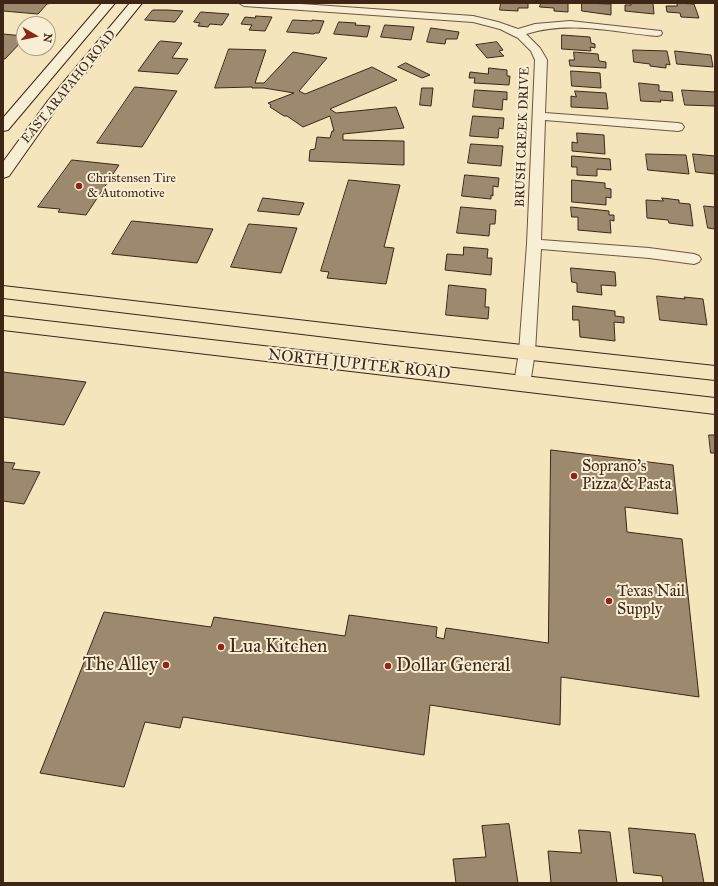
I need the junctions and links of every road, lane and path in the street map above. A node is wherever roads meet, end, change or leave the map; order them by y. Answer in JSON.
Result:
{"nodes":[{"id":1,"x":109,"y":3,"type":"edge"},
{"id":2,"x":136,"y":3,"type":"edge"},
{"id":3,"x":244,"y":3,"type":"edge"},
{"id":4,"x":657,"y":33,"type":"dead end"},
{"id":5,"x":517,"y":34,"type":"junction"},
{"id":6,"x":78,"y":74,"type":"junction"},
{"id":7,"x":47,"y":75,"type":"junction"},
{"id":8,"x":538,"y":116,"type":"junction"},
{"id":9,"x":3,"y":127,"type":"edge"},
{"id":10,"x":678,"y":127,"type":"dead end"},
{"id":11,"x":3,"y":173,"type":"edge"},
{"id":12,"x":534,"y":244,"type":"junction"},
{"id":13,"x":694,"y":260,"type":"dead end"},
{"id":14,"x":3,"y":292,"type":"edge"},
{"id":15,"x":199,"y":315,"type":"junction"},
{"id":16,"x":3,"y":323,"type":"edge"},
{"id":17,"x":187,"y":346,"type":"junction"},
{"id":18,"x":527,"y":352,"type":"junction"},
{"id":19,"x":715,"y":373,"type":"edge"},
{"id":20,"x":522,"y":384,"type":"junction"},
{"id":21,"x":715,"y":406,"type":"edge"}],
"edges":[{"from":1,"to":7,"type":"main road","name":"EAST ARAPAHO ROAD"},
{"from":2,"to":6,"type":"main road","name":"EAST ARAPAHO ROAD"},
{"from":3,"to":5,"type":"street","name":"BRUSH CREEK DRIVE"},
{"from":4,"to":5,"type":"street"},
{"from":5,"to":8,"type":"street","name":"BRUSH CREEK DRIVE"},
{"from":6,"to":7,"type":"main road"},
{"from":6,"to":11,"type":"main road","name":"EAST ARAPAHO ROAD"},
{"from":7,"to":9,"type":"main road","name":"EAST ARAPAHO ROAD"},
{"from":8,"to":10,"type":"street"},
{"from":8,"to":12,"type":"street","name":"BRUSH CREEK DRIVE"},
{"from":12,"to":13,"type":"street"},
{"from":12,"to":18,"type":"street","name":"BRUSH CREEK DRIVE"},
{"from":14,"to":15,"type":"main road","name":"NORTH JUPITER ROAD"},
{"from":15,"to":17,"type":"main road"},
{"from":15,"to":18,"type":"main road","name":"NORTH JUPITER ROAD"},
{"from":16,"to":17,"type":"main road","name":"NORTH JUPITER ROAD"},
{"from":17,"to":20,"type":"main road","name":"NORTH JUPITER ROAD"},
{"from":18,"to":19,"type":"main road","name":"NORTH JUPITER ROAD"},
{"from":18,"to":20,"type":"street","name":"BRUSH CREEK DRIVE"},
{"from":20,"to":21,"type":"main road","name":"NORTH JUPITER ROAD"}]}
